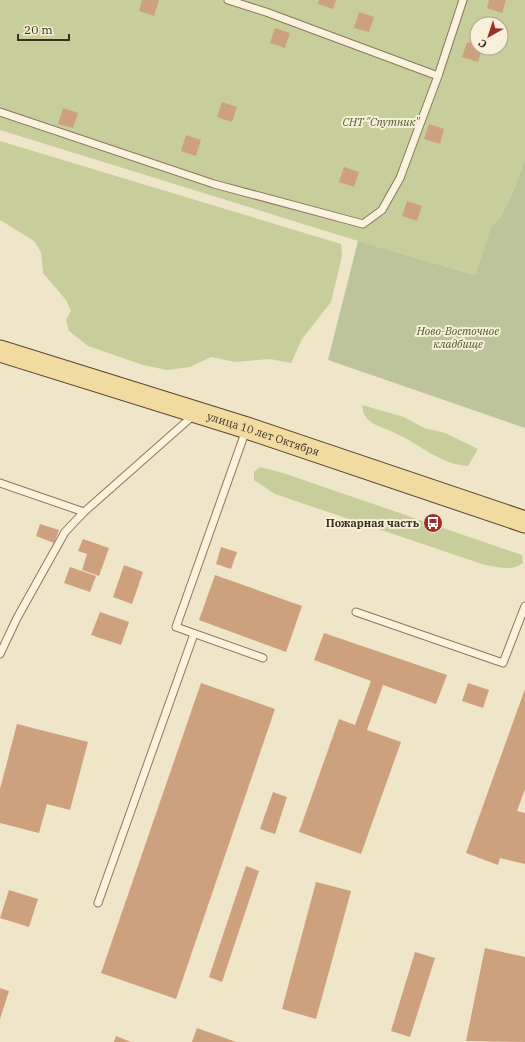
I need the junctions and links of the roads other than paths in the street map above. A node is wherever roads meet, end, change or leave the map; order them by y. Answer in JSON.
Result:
{"nodes":[{"id":1,"x":228,"y":0,"type":"edge"},
{"id":2,"x":462,"y":0,"type":"edge"},
{"id":3,"x":438,"y":76,"type":"junction"},
{"id":4,"x":0,"y":112,"type":"edge"},
{"id":5,"x":0,"y":351,"type":"edge"},
{"id":6,"x":197,"y":413,"type":"junction"},
{"id":7,"x":247,"y":428,"type":"junction"},
{"id":8,"x":0,"y":483,"type":"edge"},
{"id":9,"x":84,"y":512,"type":"junction"},
{"id":10,"x":525,"y":522,"type":"edge"},
{"id":11,"x":525,"y":606,"type":"edge"},
{"id":12,"x":356,"y":612,"type":"dead end"},
{"id":13,"x":194,"y":634,"type":"junction"},
{"id":14,"x":0,"y":654,"type":"edge"},
{"id":15,"x":263,"y":658,"type":"dead end"},
{"id":16,"x":98,"y":903,"type":"dead end"}],
"edges":[{"from":1,"to":3,"type":"lane"},
{"from":2,"to":3,"type":"lane"},
{"from":3,"to":4,"type":"lane"},
{"from":5,"to":6,"type":"main road","name":"улица 10 лет Октября"},
{"from":6,"to":7,"type":"main road","name":"улица 10 лет Октября"},
{"from":6,"to":9,"type":"lane"},
{"from":7,"to":10,"type":"main road","name":"улица 10 лет Октября"},
{"from":7,"to":13,"type":"lane"},
{"from":8,"to":9,"type":"lane"},
{"from":9,"to":14,"type":"lane"},
{"from":11,"to":12,"type":"lane"},
{"from":13,"to":15,"type":"lane"},
{"from":13,"to":16,"type":"lane"}]}
